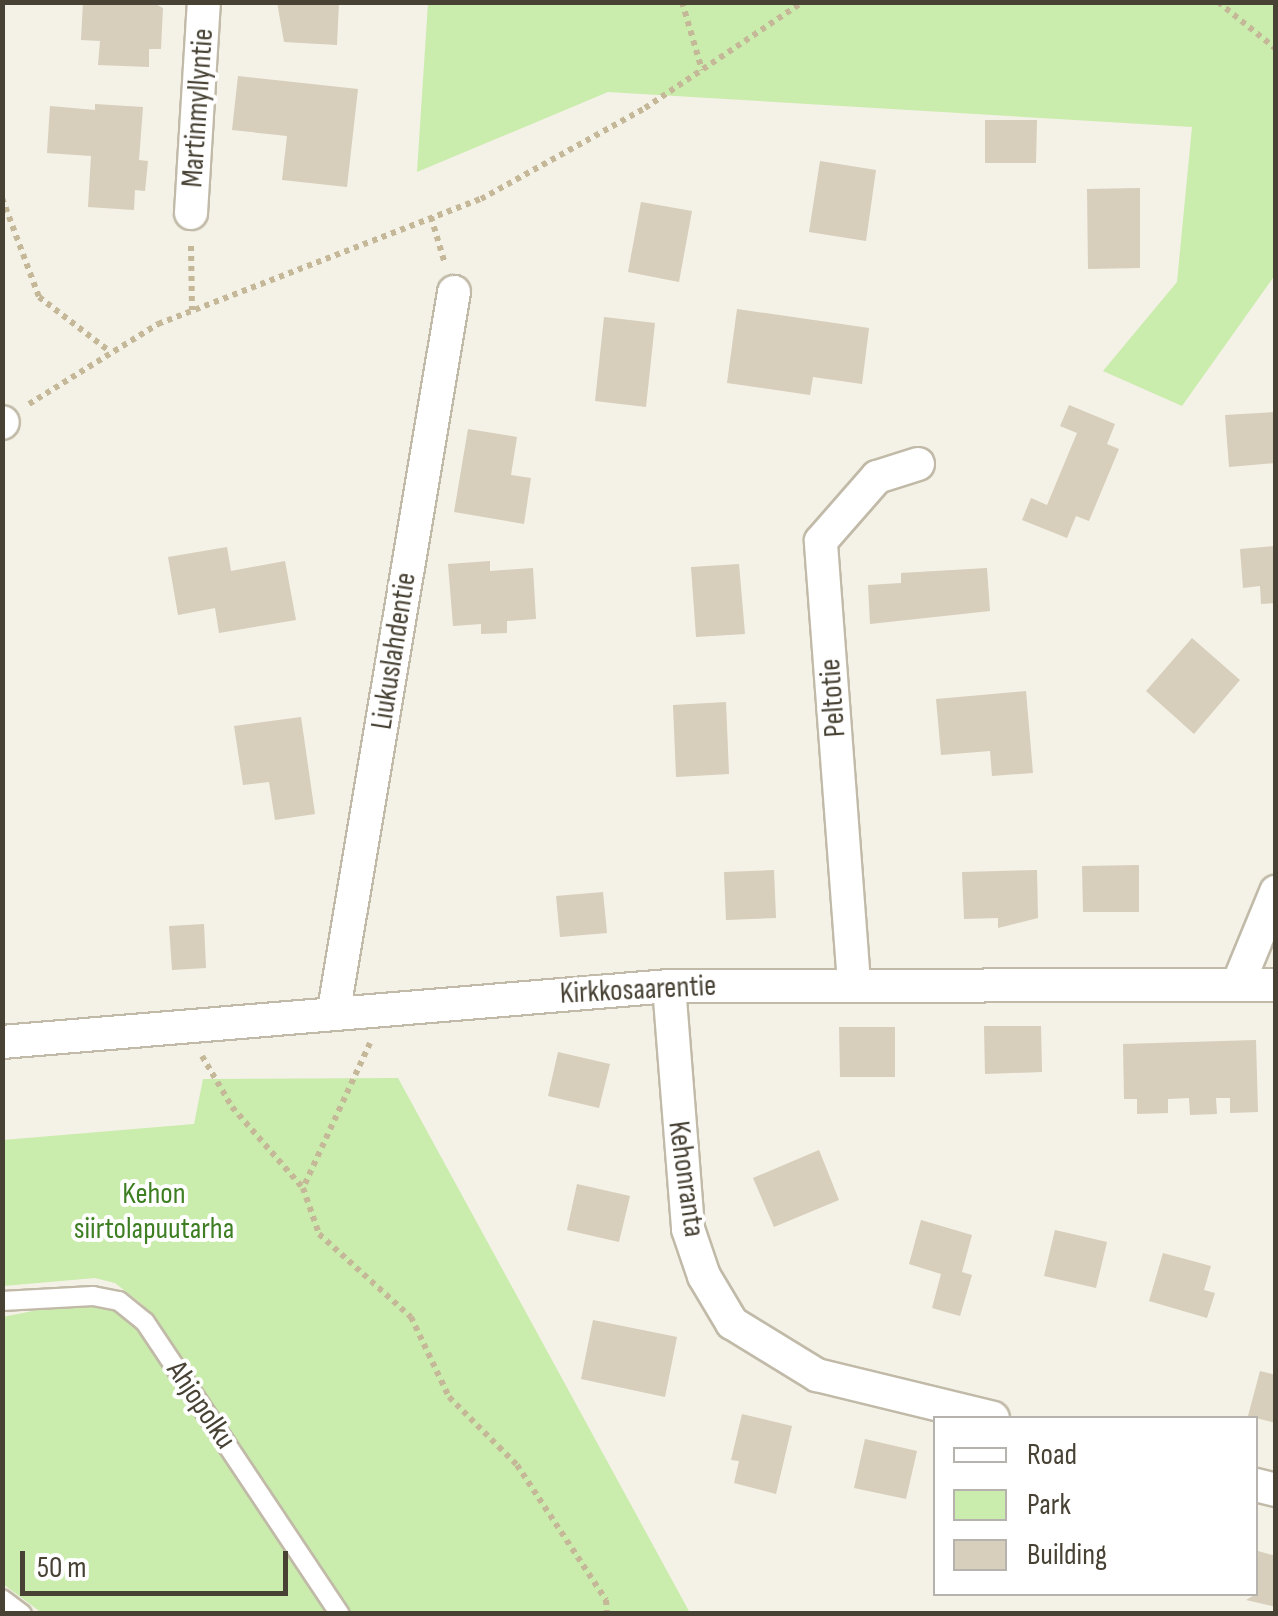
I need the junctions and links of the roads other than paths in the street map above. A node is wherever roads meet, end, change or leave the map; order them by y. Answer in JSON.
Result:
{"nodes":[{"id":1,"x":204,"y":2,"type":"edge"},
{"id":2,"x":191,"y":213,"type":"road end"},
{"id":3,"x":454,"y":292,"type":"road end"},
{"id":4,"x":918,"y":464,"type":"dead end"},
{"id":5,"x":1276,"y":892,"type":"edge"},
{"id":6,"x":854,"y":983,"type":"junction"},
{"id":7,"x":1238,"y":984,"type":"junction"},
{"id":8,"x":1276,"y":985,"type":"edge"},
{"id":9,"x":668,"y":986,"type":"junction"},
{"id":10,"x":334,"y":1010,"type":"junction"},
{"id":11,"x":2,"y":1042,"type":"edge"},
{"id":12,"x":2,"y":1301,"type":"edge"},
{"id":13,"x":985,"y":1416,"type":"edge"},
{"id":14,"x":2,"y":1599,"type":"edge"},
{"id":15,"x":22,"y":1614,"type":"edge"},
{"id":16,"x":340,"y":1614,"type":"edge"}],
"edges":[{"from":1,"to":2,"type":"street","name":"Martinmyllyntie"},
{"from":3,"to":10,"type":"street","name":"Liukuslahdentie"},
{"from":4,"to":6,"type":"street","name":"Peltotie"},
{"from":5,"to":7,"type":"street"},
{"from":6,"to":7,"type":"street","name":"Kirkkosaarentie"},
{"from":6,"to":9,"type":"street","name":"Kirkkosaarentie"},
{"from":7,"to":8,"type":"street","name":"Kirkkosaarentie"},
{"from":9,"to":10,"type":"street","name":"Kirkkosaarentie"},
{"from":9,"to":13,"type":"street","name":"Kehonranta"},
{"from":10,"to":11,"type":"street","name":"Kirkkosaarentie"},
{"from":12,"to":16,"type":"lane","name":"Ahjopolku"},
{"from":14,"to":15,"type":"lane"}]}
